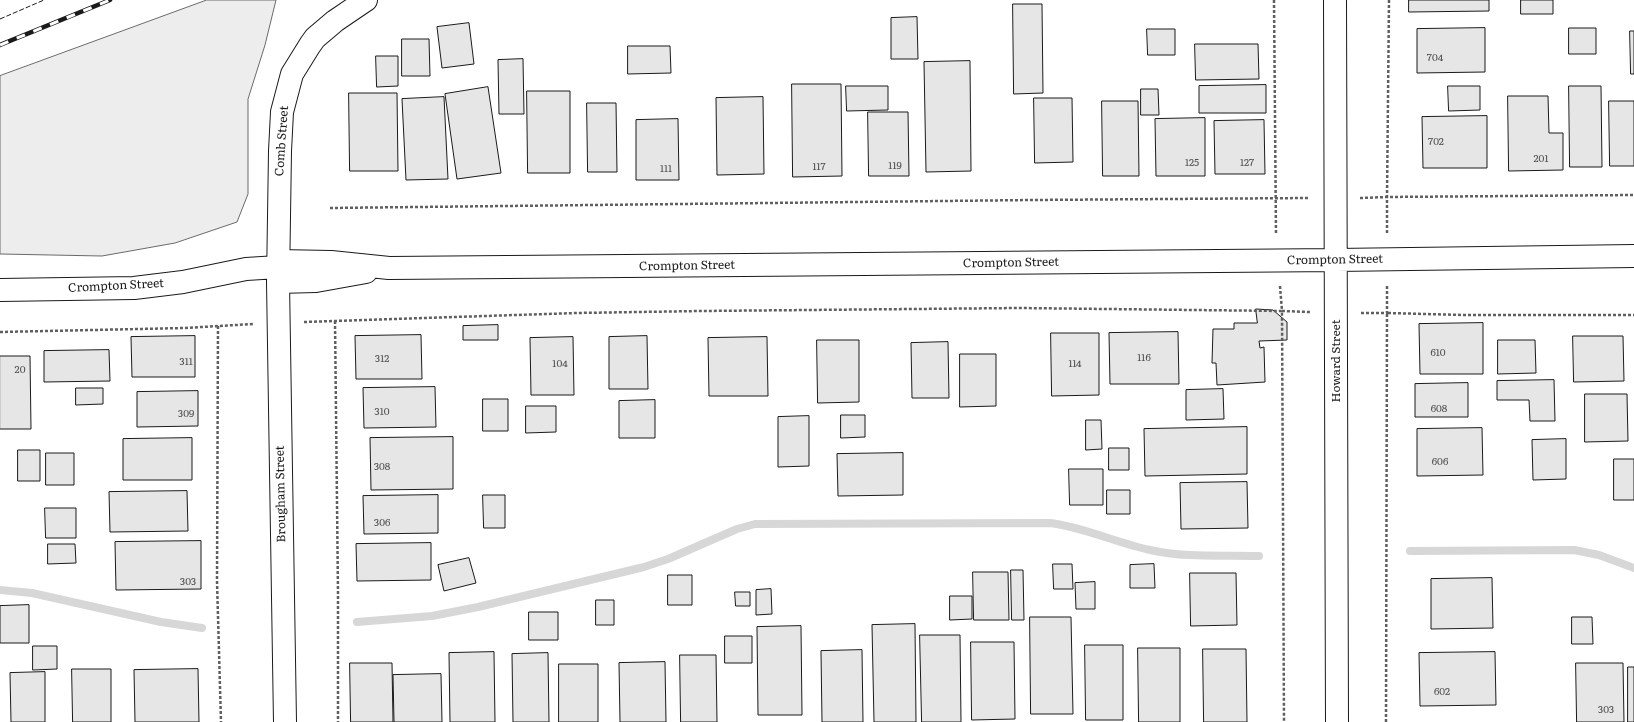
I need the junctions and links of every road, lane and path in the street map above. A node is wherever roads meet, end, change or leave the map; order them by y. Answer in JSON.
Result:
{"nodes":[{"id":1,"x":366,"y":0,"type":"edge"},
{"id":2,"x":1274,"y":0,"type":"edge"},
{"id":3,"x":1336,"y":0,"type":"edge"},
{"id":4,"x":1390,"y":0,"type":"edge"},
{"id":5,"x":1634,"y":195,"type":"edge"},
{"id":6,"x":330,"y":208,"type":"dead end"},
{"id":7,"x":1634,"y":256,"type":"edge"},
{"id":8,"x":1336,"y":260,"type":"junction"},
{"id":9,"x":278,"y":270,"type":"junction"},
{"id":10,"x":0,"y":290,"type":"edge"},
{"id":11,"x":1634,"y":315,"type":"edge"},
{"id":12,"x":0,"y":332,"type":"edge"},
{"id":13,"x":221,"y":722,"type":"edge"},
{"id":14,"x":285,"y":722,"type":"edge"},
{"id":15,"x":338,"y":722,"type":"edge"},
{"id":16,"x":1284,"y":722,"type":"edge"},
{"id":17,"x":1337,"y":722,"type":"edge"},
{"id":18,"x":1386,"y":722,"type":"edge"}],
"edges":[{"from":1,"to":9,"type":"street","name":"Comb Street"},
{"from":2,"to":6,"type":"path"},
{"from":3,"to":8,"type":"street","name":"Howard Street"},
{"from":4,"to":5,"type":"path"},
{"from":7,"to":8,"type":"street","name":"Crompton Street"},
{"from":8,"to":9,"type":"street","name":"Crompton Street"},
{"from":8,"to":17,"type":"street","name":"Howard Street"},
{"from":9,"to":10,"type":"street","name":"Crompton Street"},
{"from":9,"to":14,"type":"street","name":"Brougham Street"},
{"from":11,"to":18,"type":"path"},
{"from":12,"to":13,"type":"path"},
{"from":15,"to":16,"type":"path"}]}
